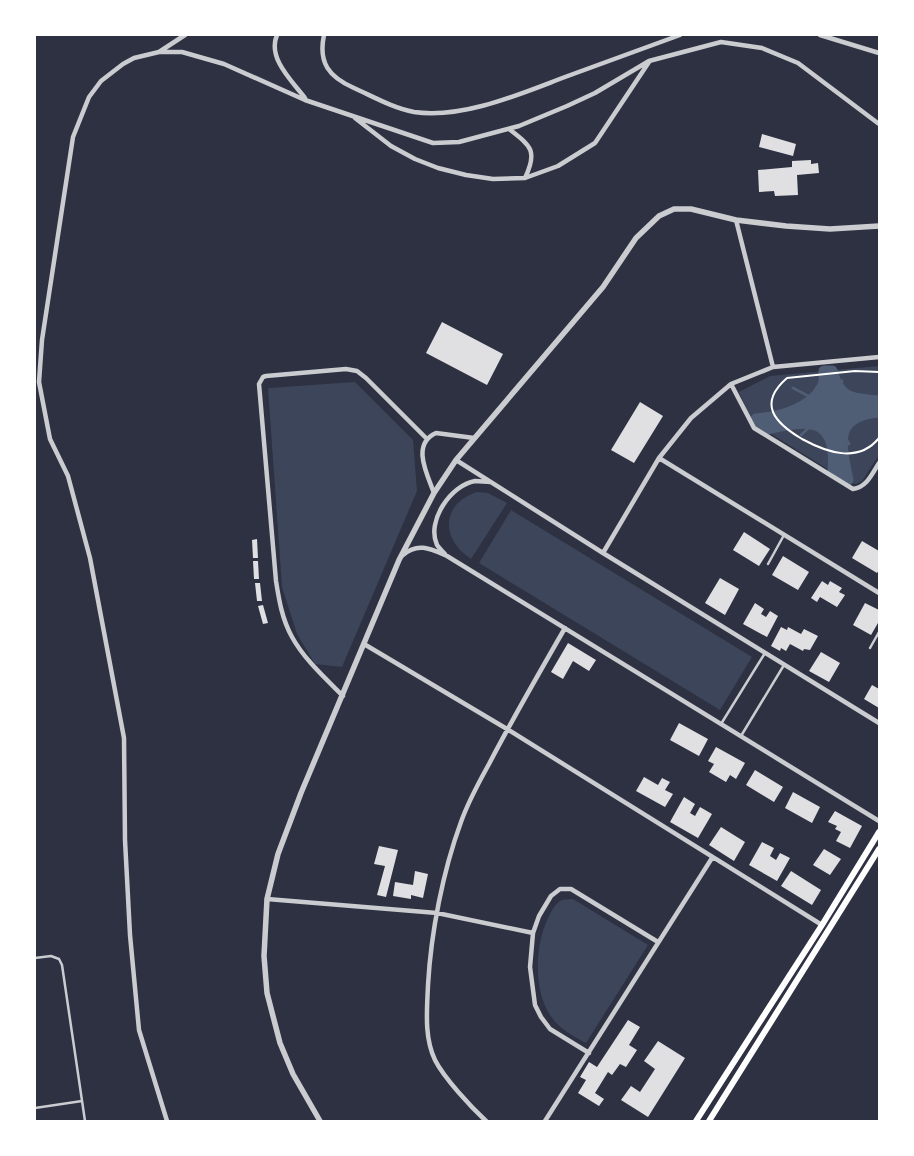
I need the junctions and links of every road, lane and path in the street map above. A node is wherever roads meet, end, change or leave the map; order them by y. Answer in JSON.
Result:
{"nodes":[{"id":1,"x":185,"y":35,"type":"edge"},
{"id":2,"x":277,"y":35,"type":"edge"},
{"id":3,"x":324,"y":35,"type":"edge"},
{"id":4,"x":680,"y":35,"type":"edge"},
{"id":5,"x":820,"y":35,"type":"edge"},
{"id":6,"x":159,"y":52,"type":"junction"},
{"id":7,"x":879,"y":53,"type":"edge"},
{"id":8,"x":650,"y":61,"type":"junction"},
{"id":9,"x":305,"y":100,"type":"junction"},
{"id":10,"x":350,"y":114,"type":"junction"},
{"id":11,"x":879,"y":124,"type":"edge"},
{"id":12,"x":510,"y":129,"type":"junction"},
{"id":13,"x":525,"y":178,"type":"junction"},
{"id":14,"x":736,"y":220,"type":"junction"},
{"id":15,"x":879,"y":226,"type":"edge"},
{"id":16,"x":879,"y":356,"type":"edge"},
{"id":17,"x":773,"y":367,"type":"junction"},
{"id":18,"x":879,"y":372,"type":"edge"},
{"id":19,"x":731,"y":384,"type":"junction"},
{"id":20,"x":427,"y":438,"type":"junction"},
{"id":21,"x":474,"y":438,"type":"junction"},
{"id":22,"x":879,"y":438,"type":"edge"},
{"id":23,"x":659,"y":458,"type":"junction"},
{"id":24,"x":456,"y":460,"type":"junction"},
{"id":25,"x":879,"y":463,"type":"edge"},
{"id":26,"x":492,"y":482,"type":"junction"},
{"id":27,"x":434,"y":492,"type":"junction"},
{"id":28,"x":784,"y":535,"type":"junction"},
{"id":29,"x":603,"y":553,"type":"junction"},
{"id":30,"x":447,"y":556,"type":"junction"},
{"id":31,"x":399,"y":560,"type":"junction"},
{"id":32,"x":768,"y":564,"type":"dead end"},
{"id":33,"x":879,"y":593,"type":"edge"},
{"id":34,"x":565,"y":628,"type":"junction"},
{"id":35,"x":879,"y":632,"type":"edge"},
{"id":36,"x":364,"y":644,"type":"junction"},
{"id":37,"x":870,"y":648,"type":"dead end"},
{"id":38,"x":764,"y":653,"type":"junction"},
{"id":39,"x":784,"y":665,"type":"junction"},
{"id":40,"x":342,"y":696,"type":"junction"},
{"id":41,"x":879,"y":722,"type":"edge"},
{"id":42,"x":721,"y":724,"type":"junction"},
{"id":43,"x":507,"y":729,"type":"junction"},
{"id":44,"x":741,"y":736,"type":"junction"},
{"id":45,"x":879,"y":821,"type":"edge"},
{"id":46,"x":879,"y":832,"type":"edge"},
{"id":47,"x":879,"y":849,"type":"edge"},
{"id":48,"x":712,"y":858,"type":"junction"},
{"id":49,"x":267,"y":900,"type":"junction"},
{"id":50,"x":437,"y":913,"type":"junction"},
{"id":51,"x":822,"y":925,"type":"junction"},
{"id":52,"x":533,"y":933,"type":"junction"},
{"id":53,"x":658,"y":942,"type":"junction"},
{"id":54,"x":35,"y":958,"type":"edge"},
{"id":55,"x":589,"y":1053,"type":"junction"},
{"id":56,"x":82,"y":1101,"type":"junction"},
{"id":57,"x":35,"y":1108,"type":"edge"},
{"id":58,"x":85,"y":1121,"type":"edge"},
{"id":59,"x":167,"y":1121,"type":"edge"},
{"id":60,"x":320,"y":1121,"type":"edge"},
{"id":61,"x":486,"y":1121,"type":"edge"},
{"id":62,"x":545,"y":1121,"type":"edge"},
{"id":63,"x":696,"y":1121,"type":"edge"},
{"id":64,"x":708,"y":1121,"type":"edge"}],
"edges":[{"from":1,"to":6,"type":"street"},
{"from":2,"to":9,"type":"street"},
{"from":3,"to":4,"type":"street"},
{"from":5,"to":7,"type":"street"},
{"from":6,"to":9,"type":"street"},
{"from":6,"to":59,"type":"street"},
{"from":8,"to":11,"type":"street"},
{"from":8,"to":12,"type":"street"},
{"from":8,"to":13,"type":"street"},
{"from":9,"to":10,"type":"street"},
{"from":10,"to":12,"type":"street"},
{"from":10,"to":13,"type":"street"},
{"from":12,"to":13,"type":"street"},
{"from":14,"to":15,"type":"street"},
{"from":14,"to":17,"type":"street"},
{"from":14,"to":21,"type":"street"},
{"from":16,"to":17,"type":"street"},
{"from":17,"to":19,"type":"street"},
{"from":18,"to":22,"type":"path"},
{"from":19,"to":23,"type":"street"},
{"from":19,"to":25,"type":"street"},
{"from":20,"to":21,"type":"street"},
{"from":20,"to":27,"type":"street"},
{"from":20,"to":40,"type":"street"},
{"from":21,"to":24,"type":"street"},
{"from":23,"to":28,"type":"street"},
{"from":23,"to":29,"type":"street"},
{"from":24,"to":26,"type":"street"},
{"from":24,"to":27,"type":"street"},
{"from":26,"to":29,"type":"street"},
{"from":26,"to":30,"type":"street"},
{"from":27,"to":31,"type":"street"},
{"from":28,"to":32,"type":"lane"},
{"from":28,"to":33,"type":"street"},
{"from":29,"to":38,"type":"street"},
{"from":30,"to":31,"type":"street"},
{"from":30,"to":34,"type":"street"},
{"from":31,"to":36,"type":"street"},
{"from":34,"to":42,"type":"street"},
{"from":34,"to":43,"type":"street"},
{"from":35,"to":37,"type":"lane"},
{"from":36,"to":40,"type":"street"},
{"from":36,"to":43,"type":"street"},
{"from":38,"to":39,"type":"street"},
{"from":38,"to":42,"type":"lane"},
{"from":39,"to":41,"type":"street"},
{"from":39,"to":44,"type":"lane"},
{"from":40,"to":49,"type":"street"},
{"from":42,"to":44,"type":"street"},
{"from":43,"to":48,"type":"street"},
{"from":43,"to":50,"type":"street"},
{"from":44,"to":45,"type":"street"},
{"from":46,"to":51,"type":"main road"},
{"from":47,"to":64,"type":"main road"},
{"from":48,"to":51,"type":"street"},
{"from":48,"to":53,"type":"street"},
{"from":49,"to":50,"type":"street"},
{"from":49,"to":60,"type":"street"},
{"from":50,"to":52,"type":"street"},
{"from":50,"to":61,"type":"street"},
{"from":51,"to":63,"type":"main road"},
{"from":52,"to":53,"type":"street"},
{"from":52,"to":55,"type":"street"},
{"from":53,"to":55,"type":"street"},
{"from":54,"to":56,"type":"lane"},
{"from":55,"to":62,"type":"street"},
{"from":56,"to":57,"type":"lane"},
{"from":56,"to":58,"type":"lane"}]}
